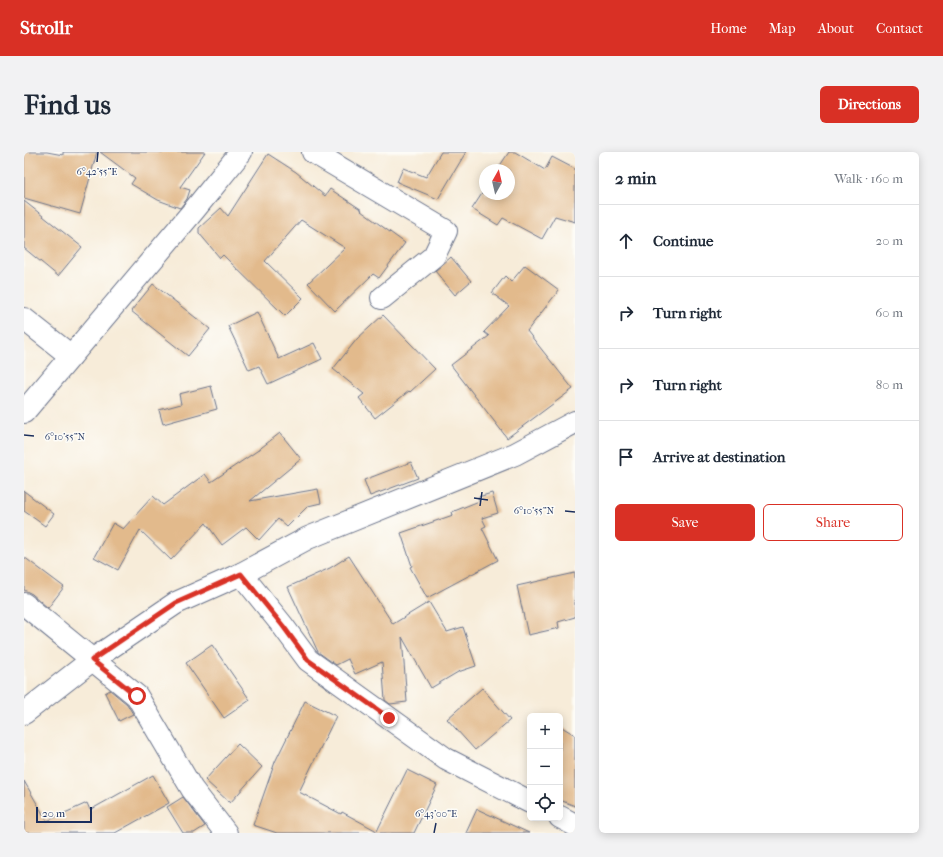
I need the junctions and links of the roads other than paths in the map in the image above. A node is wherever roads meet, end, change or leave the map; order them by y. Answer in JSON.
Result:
{"nodes":[{"id":1,"x":241,"y":152,"type":"edge"},
{"id":2,"x":313,"y":152,"type":"edge"},
{"id":3,"x":382,"y":298,"type":"dead end"},
{"id":4,"x":24,"y":319,"type":"edge"},
{"id":5,"x":71,"y":356,"type":"junction"},
{"id":6,"x":24,"y":412,"type":"edge"},
{"id":7,"x":575,"y":422,"type":"edge"},
{"id":8,"x":241,"y":574,"type":"junction"},
{"id":9,"x":24,"y":604,"type":"edge"},
{"id":10,"x":92,"y":660,"type":"junction"},
{"id":11,"x":24,"y":713,"type":"edge"},
{"id":12,"x":527,"y":800,"type":"edge"},
{"id":13,"x":563,"y":819,"type":"edge"},
{"id":14,"x":575,"y":825,"type":"edge"},
{"id":15,"x":226,"y":833,"type":"edge"}],
"edges":[{"from":1,"to":5,"type":"street"},
{"from":2,"to":3,"type":"street"},
{"from":4,"to":5,"type":"street"},
{"from":5,"to":6,"type":"street"},
{"from":7,"to":8,"type":"street"},
{"from":8,"to":10,"type":"street"},
{"from":8,"to":12,"type":"street"},
{"from":9,"to":10,"type":"street"},
{"from":10,"to":11,"type":"street"},
{"from":10,"to":15,"type":"street"},
{"from":13,"to":14,"type":"street"}]}
